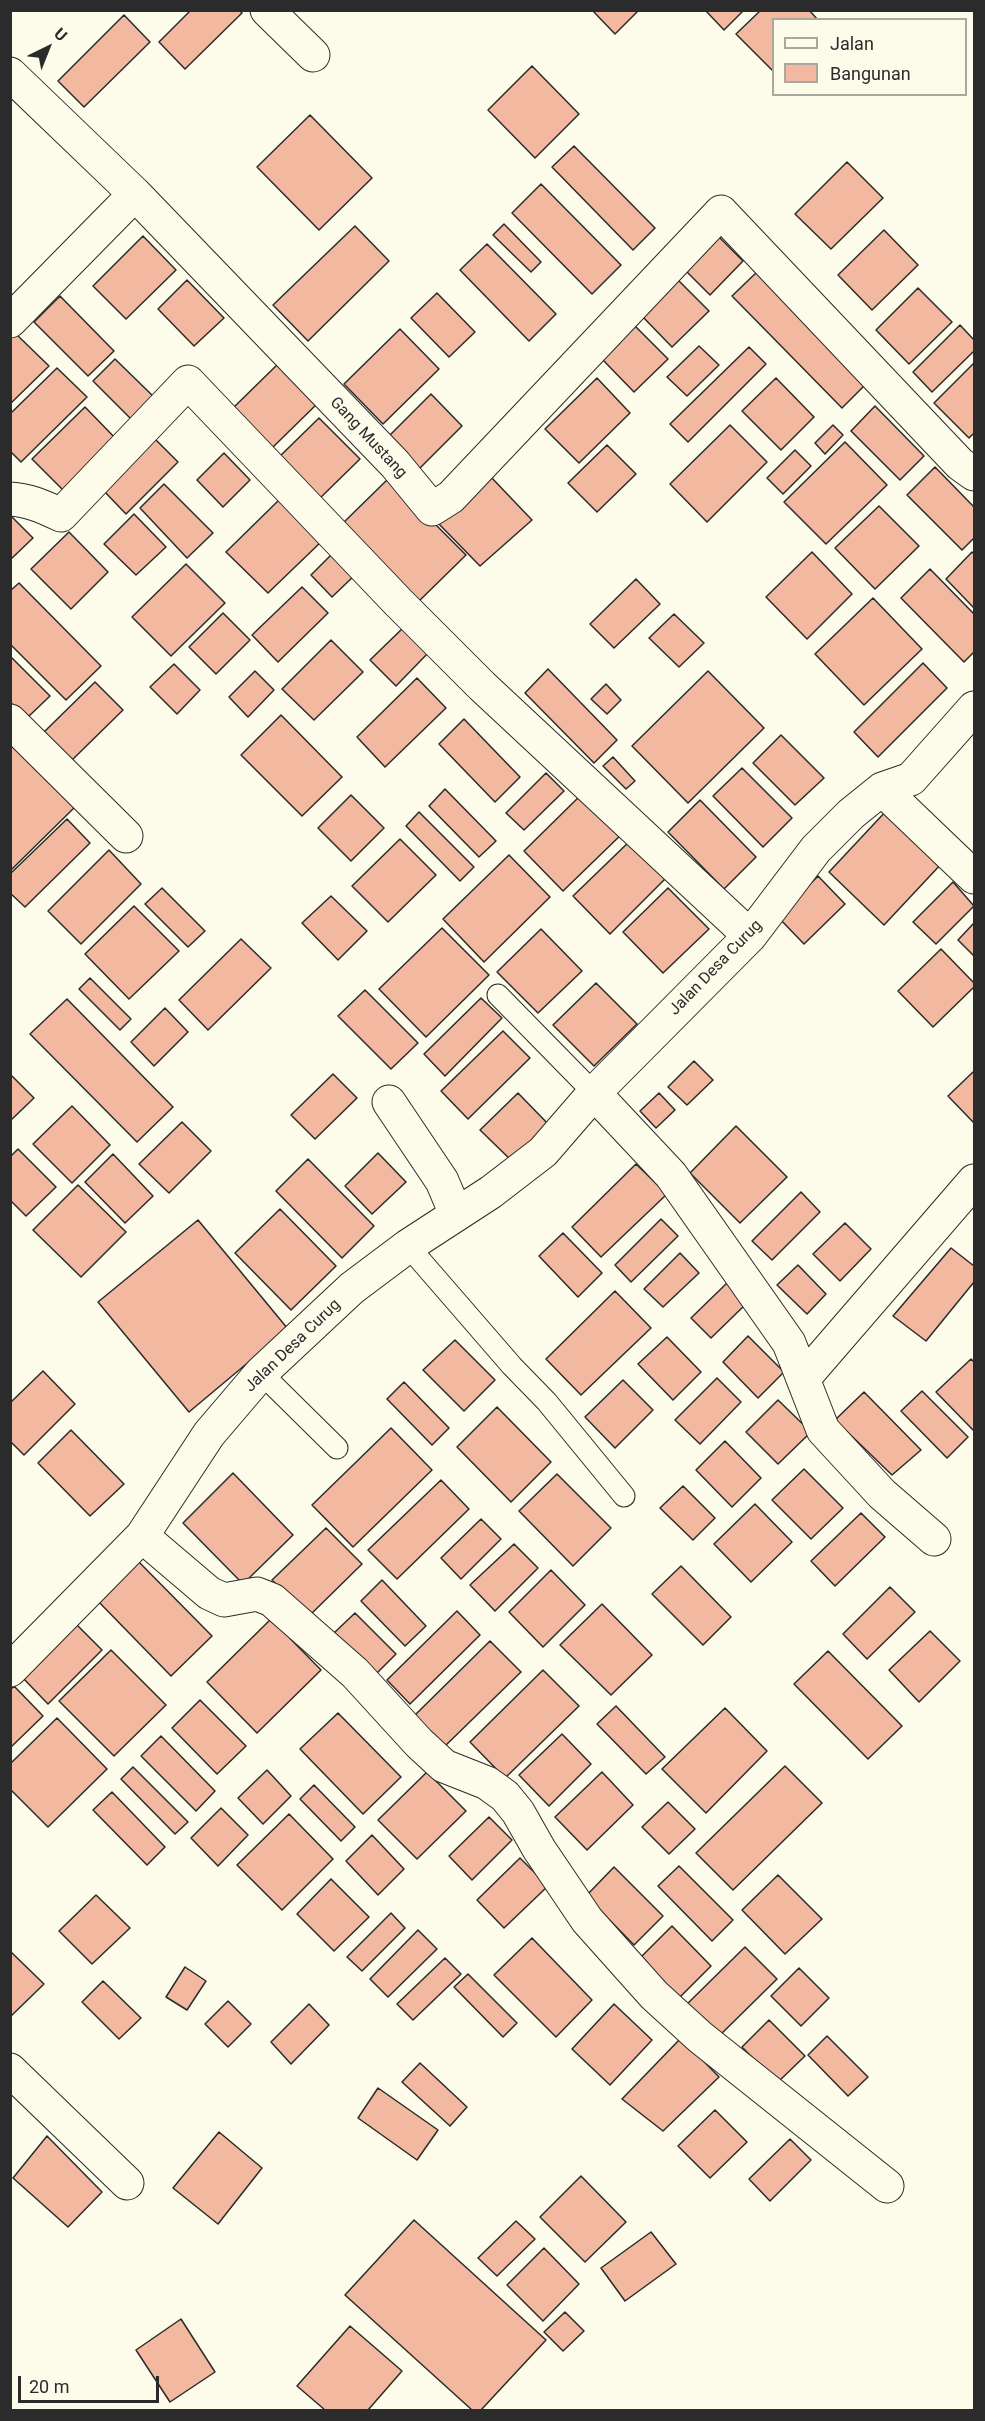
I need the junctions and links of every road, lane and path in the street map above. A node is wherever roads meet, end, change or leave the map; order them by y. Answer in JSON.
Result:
{"nodes":[{"id":1,"x":267,"y":10,"type":"edge"},
{"id":2,"x":313,"y":55,"type":"dead end"},
{"id":3,"x":10,"y":74,"type":"edge"},
{"id":4,"x":135,"y":194,"type":"junction"},
{"id":5,"x":10,"y":321,"type":"edge"},
{"id":6,"x":975,"y":474,"type":"edge"},
{"id":7,"x":10,"y":499,"type":"edge"},
{"id":8,"x":975,"y":708,"type":"edge"},
{"id":9,"x":10,"y":722,"type":"edge"},
{"id":10,"x":882,"y":789,"type":"junction"},
{"id":11,"x":126,"y":836,"type":"dead end"},
{"id":12,"x":975,"y":877,"type":"edge"},
{"id":13,"x":750,"y":936,"type":"junction"},
{"id":14,"x":498,"y":995,"type":"dead end"},
{"id":15,"x":594,"y":1093,"type":"junction"},
{"id":16,"x":389,"y":1102,"type":"dead end"},
{"id":17,"x":975,"y":1181,"type":"edge"},
{"id":18,"x":456,"y":1214,"type":"junction"},
{"id":19,"x":408,"y":1246,"type":"junction"},
{"id":20,"x":261,"y":1373,"type":"junction"},
{"id":21,"x":803,"y":1379,"type":"junction"},
{"id":22,"x":337,"y":1448,"type":"dead end"},
{"id":23,"x":624,"y":1496,"type":"dead end"},
{"id":24,"x":142,"y":1536,"type":"junction"},
{"id":25,"x":934,"y":1539,"type":"dead end"},
{"id":26,"x":10,"y":1670,"type":"edge"},
{"id":27,"x":10,"y":2070,"type":"edge"},
{"id":28,"x":127,"y":2183,"type":"dead end"},
{"id":29,"x":887,"y":2186,"type":"dead end"}],
"edges":[{"from":1,"to":2,"type":"street"},
{"from":3,"to":4,"type":"street","name":"Gang Mustang"},
{"from":4,"to":5,"type":"street"},
{"from":4,"to":6,"type":"street","name":"Gang Mustang"},
{"from":7,"to":13,"type":"street"},
{"from":8,"to":10,"type":"street","name":"Jalan Desa Curug"},
{"from":9,"to":11,"type":"street"},
{"from":10,"to":12,"type":"street"},
{"from":10,"to":13,"type":"street","name":"Jalan Desa Curug"},
{"from":13,"to":15,"type":"street","name":"Jalan Desa Curug"},
{"from":14,"to":15,"type":"lane"},
{"from":15,"to":18,"type":"street","name":"Jalan Desa Curug"},
{"from":15,"to":21,"type":"street"},
{"from":16,"to":18,"type":"street"},
{"from":17,"to":21,"type":"street"},
{"from":18,"to":19,"type":"street","name":"Jalan Desa Curug"},
{"from":19,"to":20,"type":"street","name":"Jalan Desa Curug"},
{"from":19,"to":23,"type":"lane"},
{"from":20,"to":22,"type":"lane"},
{"from":20,"to":24,"type":"street","name":"Jalan Desa Curug"},
{"from":21,"to":25,"type":"street"},
{"from":24,"to":26,"type":"street","name":"Jalan Desa Curug"},
{"from":24,"to":29,"type":"street"},
{"from":27,"to":28,"type":"street"}]}
